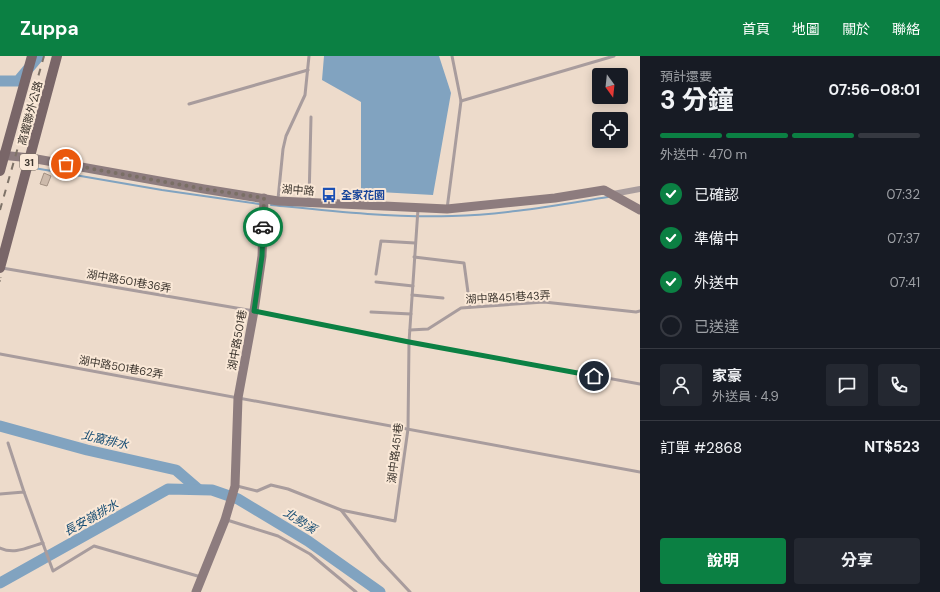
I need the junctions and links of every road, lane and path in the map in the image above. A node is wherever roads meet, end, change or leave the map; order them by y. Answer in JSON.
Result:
{"nodes":[{"id":1,"x":32,"y":56,"type":"edge"},
{"id":2,"x":57,"y":56,"type":"edge"},
{"id":3,"x":309,"y":56,"type":"edge"},
{"id":4,"x":452,"y":56,"type":"edge"},
{"id":5,"x":614,"y":56,"type":"edge"},
{"id":6,"x":308,"y":70,"type":"junction"},
{"id":7,"x":461,"y":101,"type":"junction"},
{"id":8,"x":189,"y":104,"type":"dead end"},
{"id":9,"x":311,"y":117,"type":"dead end"},
{"id":10,"x":2,"y":155,"type":"edge"},
{"id":11,"x":31,"y":158,"type":"junction"},
{"id":12,"x":0,"y":171,"type":"edge"},
{"id":13,"x":640,"y":189,"type":"edge"},
{"id":14,"x":613,"y":194,"type":"junction"},
{"id":15,"x":264,"y":198,"type":"junction"},
{"id":16,"x":278,"y":201,"type":"junction"},
{"id":17,"x":309,"y":203,"type":"junction"},
{"id":18,"x":418,"y":208,"type":"junction"},
{"id":19,"x":447,"y":209,"type":"junction"},
{"id":20,"x":640,"y":210,"type":"edge"},
{"id":21,"x":415,"y":243,"type":"junction"},
{"id":22,"x":414,"y":257,"type":"junction"},
{"id":23,"x":0,"y":268,"type":"edge"},
{"id":24,"x":376,"y":274,"type":"dead end"},
{"id":25,"x":376,"y":282,"type":"dead end"},
{"id":26,"x":412,"y":286,"type":"junction"},
{"id":27,"x":412,"y":295,"type":"junction"},
{"id":28,"x":443,"y":298,"type":"dead end"},
{"id":29,"x":470,"y":307,"type":"junction"},
{"id":30,"x":254,"y":311,"type":"junction"},
{"id":31,"x":371,"y":312,"type":"dead end"},
{"id":32,"x":638,"y":312,"type":"edge"},
{"id":33,"x":411,"y":314,"type":"junction"},
{"id":34,"x":410,"y":330,"type":"junction"},
{"id":35,"x":409,"y":342,"type":"junction"},
{"id":36,"x":0,"y":354,"type":"edge"},
{"id":37,"x":640,"y":384,"type":"edge"},
{"id":38,"x":238,"y":398,"type":"junction"},
{"id":39,"x":408,"y":429,"type":"junction"},
{"id":40,"x":8,"y":443,"type":"dead end"},
{"id":41,"x":640,"y":472,"type":"edge"},
{"id":42,"x":235,"y":486,"type":"junction"},
{"id":43,"x":24,"y":492,"type":"junction"},
{"id":44,"x":0,"y":494,"type":"edge"},
{"id":45,"x":341,"y":510,"type":"junction"},
{"id":46,"x":225,"y":520,"type":"junction"},
{"id":47,"x":43,"y":543,"type":"junction"},
{"id":48,"x":0,"y":548,"type":"edge"},
{"id":49,"x":201,"y":577,"type":"junction"},
{"id":50,"x":196,"y":592,"type":"edge"},
{"id":51,"x":356,"y":592,"type":"edge"},
{"id":52,"x":410,"y":592,"type":"edge"}],
"edges":[{"from":1,"to":10,"type":"main road","name":"高鐵聯外公路","number":"31"},
{"from":2,"to":11,"type":"main road","name":"高鐵聯外公路","number":"31"},
{"from":3,"to":6,"type":"lane"},
{"from":4,"to":7,"type":"lane"},
{"from":5,"to":7,"type":"lane"},
{"from":6,"to":8,"type":"lane"},
{"from":6,"to":16,"type":"lane"},
{"from":7,"to":19,"type":"lane"},
{"from":9,"to":17,"type":"lane"},
{"from":10,"to":11,"type":"street","name":"湖中路"},
{"from":10,"to":12,"type":"main road","name":"高鐵聯外公路","number":"31"},
{"from":11,"to":15,"type":"street","name":"湖中路"},
{"from":11,"to":23,"type":"main road","name":"高鐵聯外公路","number":"31"},
{"from":13,"to":14,"type":"street"},
{"from":14,"to":19,"type":"street","name":"湖中路"},
{"from":14,"to":20,"type":"street","name":"湖中路"},
{"from":15,"to":16,"type":"street","name":"湖中路"},
{"from":15,"to":30,"type":"street","name":"湖中路501巷"},
{"from":16,"to":17,"type":"street","name":"湖中路"},
{"from":17,"to":18,"type":"street","name":"湖中路"},
{"from":18,"to":19,"type":"street","name":"湖中路"},
{"from":18,"to":21,"type":"lane","name":"湖中路451巷"},
{"from":21,"to":22,"type":"lane","name":"湖中路451巷"},
{"from":21,"to":24,"type":"lane"},
{"from":22,"to":26,"type":"lane","name":"湖中路451巷"},
{"from":22,"to":29,"type":"lane"},
{"from":23,"to":30,"type":"lane","name":"湖中路501巷36弄"},
{"from":25,"to":26,"type":"lane"},
{"from":26,"to":27,"type":"lane","name":"湖中路451巷"},
{"from":27,"to":28,"type":"lane"},
{"from":27,"to":33,"type":"lane","name":"湖中路451巷"},
{"from":29,"to":32,"type":"lane","name":"湖中路451巷43弄"},
{"from":29,"to":34,"type":"lane","name":"湖中路451巷43弄"},
{"from":30,"to":35,"type":"lane","name":"湖中路501巷36弄"},
{"from":30,"to":38,"type":"street","name":"湖中路501巷"},
{"from":31,"to":33,"type":"lane"},
{"from":33,"to":34,"type":"lane","name":"湖中路451巷"},
{"from":34,"to":35,"type":"lane","name":"湖中路451巷"},
{"from":35,"to":37,"type":"lane","name":"湖中路501巷36弄"},
{"from":35,"to":39,"type":"lane","name":"湖中路451巷"},
{"from":36,"to":38,"type":"lane","name":"湖中路501巷62弄"},
{"from":38,"to":39,"type":"lane","name":"湖中路501巷62弄"},
{"from":38,"to":42,"type":"street","name":"湖中路501巷"},
{"from":39,"to":41,"type":"lane","name":"湖中路501巷62弄"},
{"from":39,"to":45,"type":"lane","name":"湖中路451巷"},
{"from":40,"to":43,"type":"lane"},
{"from":42,"to":45,"type":"lane","name":"湖中路451巷"},
{"from":42,"to":46,"type":"street","name":"湖中路501巷"},
{"from":43,"to":44,"type":"lane"},
{"from":43,"to":47,"type":"lane"},
{"from":45,"to":52,"type":"lane"},
{"from":46,"to":49,"type":"street","name":"湖中路501巷"},
{"from":46,"to":51,"type":"lane"},
{"from":47,"to":48,"type":"lane"},
{"from":47,"to":49,"type":"lane"},
{"from":49,"to":50,"type":"street","name":"湖中路501巷"}]}
